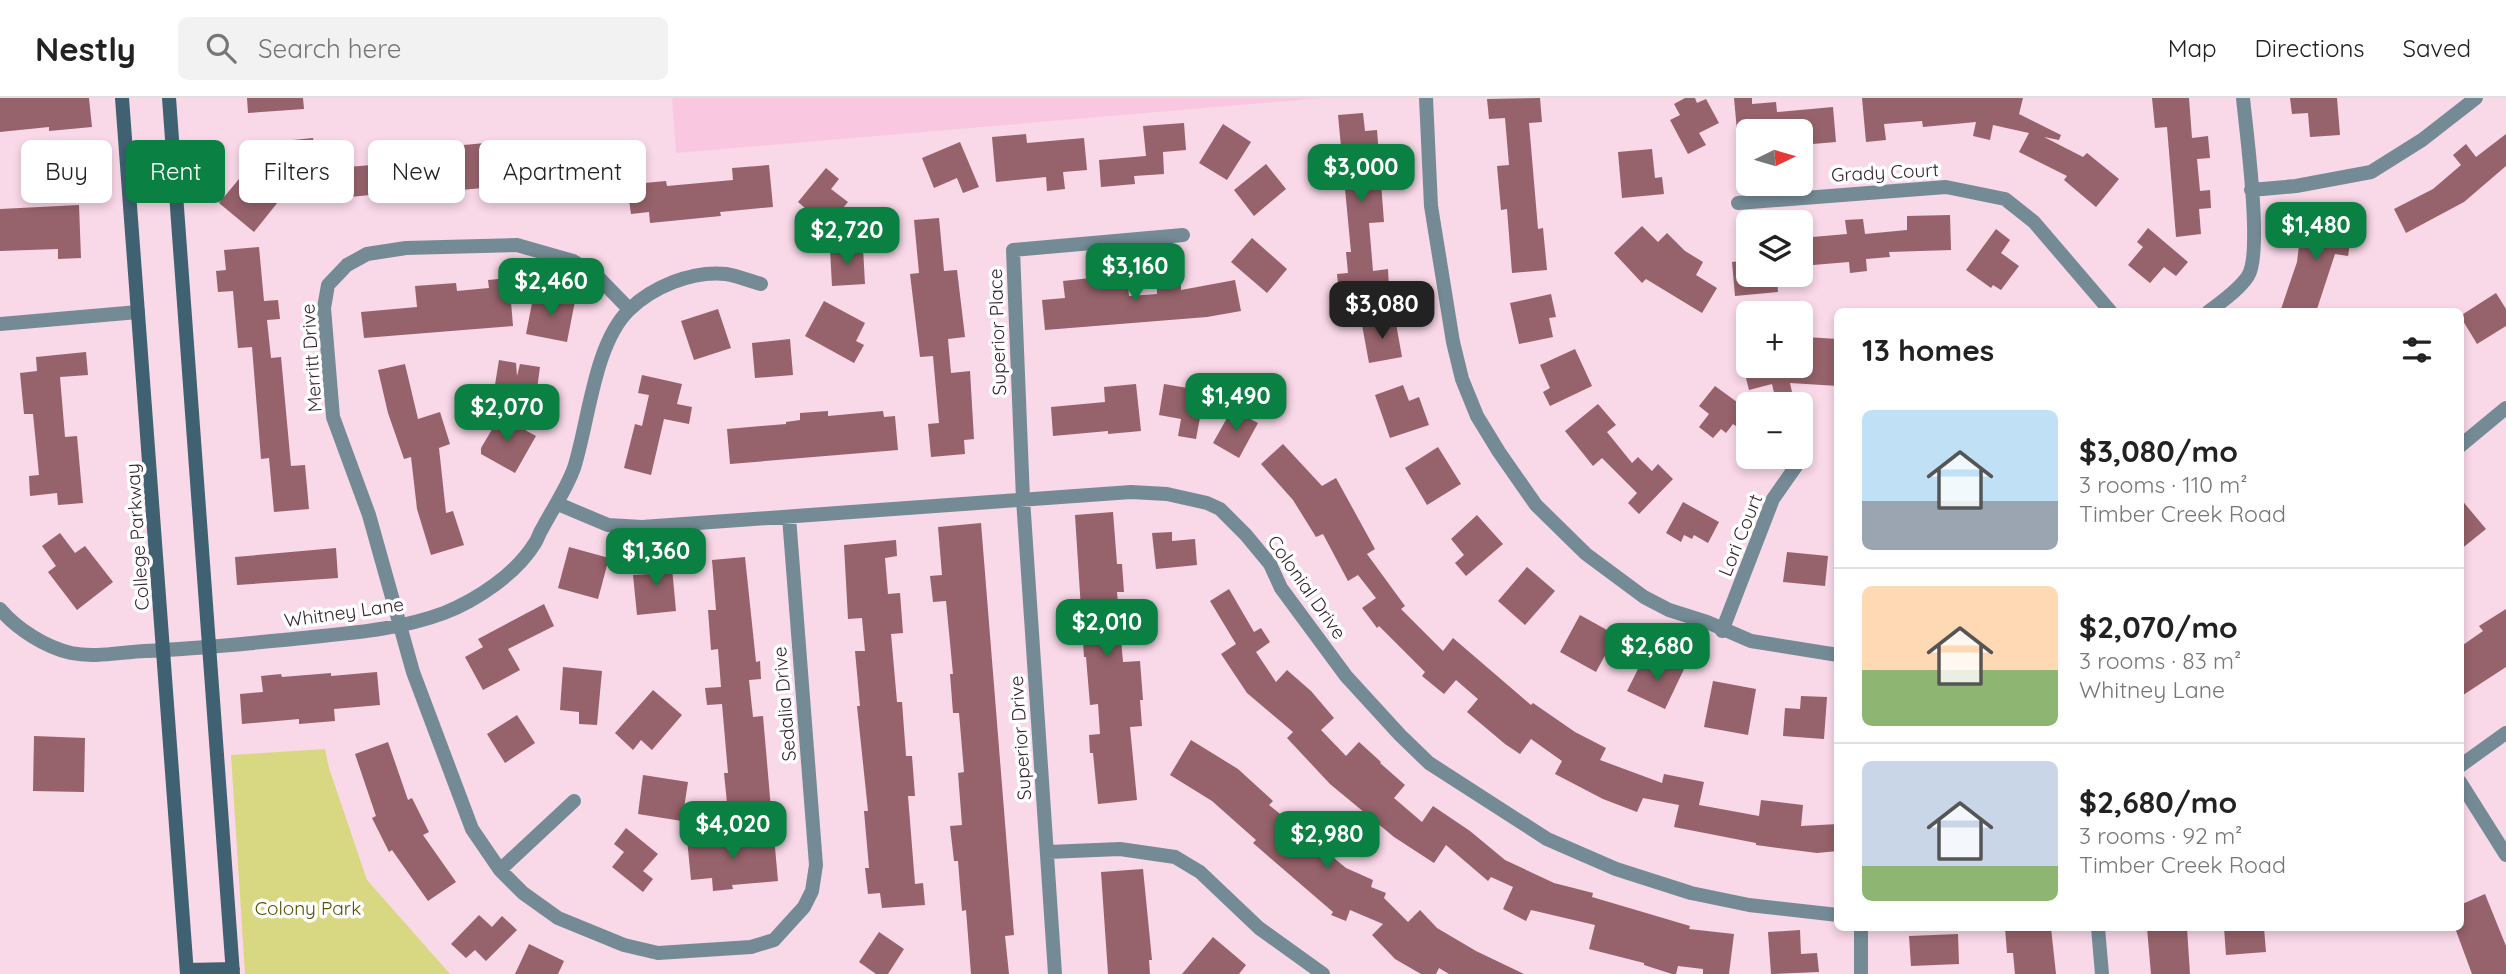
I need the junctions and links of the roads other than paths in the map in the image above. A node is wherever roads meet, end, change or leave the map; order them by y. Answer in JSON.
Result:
{"nodes":[{"id":1,"x":122,"y":98,"type":"edge"},
{"id":2,"x":169,"y":98,"type":"edge"},
{"id":3,"x":1426,"y":98,"type":"edge"},
{"id":4,"x":2243,"y":98,"type":"edge"},
{"id":5,"x":2476,"y":98,"type":"edge"},
{"id":6,"x":2251,"y":190,"type":"junction"},
{"id":7,"x":1738,"y":203,"type":"dead end"},
{"id":8,"x":1183,"y":234,"type":"dead end"},
{"id":9,"x":761,"y":284,"type":"dead end"},
{"id":10,"x":2108,"y":308,"type":"edge"},
{"id":11,"x":2213,"y":308,"type":"edge"},
{"id":12,"x":629,"y":309,"type":"junction"},
{"id":13,"x":138,"y":312,"type":"junction"},
{"id":14,"x":0,"y":324,"type":"edge"},
{"id":15,"x":2506,"y":408,"type":"edge"},
{"id":16,"x":2464,"y":443,"type":"edge"},
{"id":17,"x":1794,"y":469,"type":"edge"},
{"id":18,"x":1023,"y":499,"type":"junction"},
{"id":19,"x":558,"y":504,"type":"junction"},
{"id":20,"x":789,"y":517,"type":"junction"},
{"id":21,"x":0,"y":609,"type":"edge"},
{"id":22,"x":400,"y":627,"type":"junction"},
{"id":23,"x":1723,"y":631,"type":"junction"},
{"id":24,"x":211,"y":648,"type":"junction"},
{"id":25,"x":165,"y":650,"type":"junction"},
{"id":26,"x":1834,"y":654,"type":"edge"},
{"id":27,"x":2506,"y":733,"type":"edge"},
{"id":28,"x":2464,"y":763,"type":"edge"},
{"id":29,"x":2464,"y":788,"type":"edge"},
{"id":30,"x":574,"y":801,"type":"dead end"},
{"id":31,"x":1048,"y":852,"type":"junction"},
{"id":32,"x":2506,"y":855,"type":"edge"},
{"id":33,"x":500,"y":870,"type":"junction"},
{"id":34,"x":1834,"y":915,"type":"edge"},
{"id":35,"x":1861,"y":931,"type":"edge"},
{"id":36,"x":2098,"y":931,"type":"edge"},
{"id":37,"x":187,"y":972,"type":"edge"},
{"id":38,"x":233,"y":972,"type":"edge"},
{"id":39,"x":1055,"y":974,"type":"edge"},
{"id":40,"x":1323,"y":974,"type":"edge"},
{"id":41,"x":1861,"y":974,"type":"edge"},
{"id":42,"x":2102,"y":974,"type":"edge"}],
"edges":[{"from":1,"to":13,"type":"main road","name":"College Parkway"},
{"from":2,"to":24,"type":"main road"},
{"from":3,"to":23,"type":"street"},
{"from":4,"to":6,"type":"street"},
{"from":5,"to":6,"type":"street"},
{"from":6,"to":11,"type":"street"},
{"from":7,"to":10,"type":"street","name":"Grady Court"},
{"from":8,"to":18,"type":"street","name":"Superior Place"},
{"from":9,"to":12,"type":"street","name":"Whitney Lane"},
{"from":12,"to":19,"type":"street","name":"Whitney Lane"},
{"from":12,"to":22,"type":"street","name":"Merritt Drive"},
{"from":13,"to":14,"type":"street"},
{"from":13,"to":25,"type":"main road","name":"College Parkway"},
{"from":15,"to":16,"type":"street"},
{"from":17,"to":23,"type":"street","name":"Lori Court"},
{"from":18,"to":20,"type":"street","name":"Colonial Drive"},
{"from":18,"to":31,"type":"street","name":"Superior Drive"},
{"from":18,"to":34,"type":"street","name":"Colonial Drive"},
{"from":19,"to":20,"type":"street","name":"Colonial Drive"},
{"from":19,"to":22,"type":"street","name":"Whitney Lane"},
{"from":20,"to":33,"type":"street","name":"Sedalia Drive"},
{"from":21,"to":25,"type":"street","name":"Whitney Lane"},
{"from":22,"to":24,"type":"street","name":"Whitney Lane"},
{"from":22,"to":33,"type":"street","name":"Sedalia Drive"},
{"from":23,"to":26,"type":"street"},
{"from":24,"to":25,"type":"street","name":"Whitney Lane"},
{"from":24,"to":38,"type":"main road"},
{"from":25,"to":37,"type":"main road","name":"College Parkway"},
{"from":27,"to":28,"type":"street"},
{"from":29,"to":32,"type":"street"},
{"from":30,"to":33,"type":"street"},
{"from":31,"to":39,"type":"street","name":"Superior Drive"},
{"from":31,"to":40,"type":"street"},
{"from":35,"to":41,"type":"street"},
{"from":36,"to":42,"type":"street"},
{"from":37,"to":38,"type":"main road"}]}
